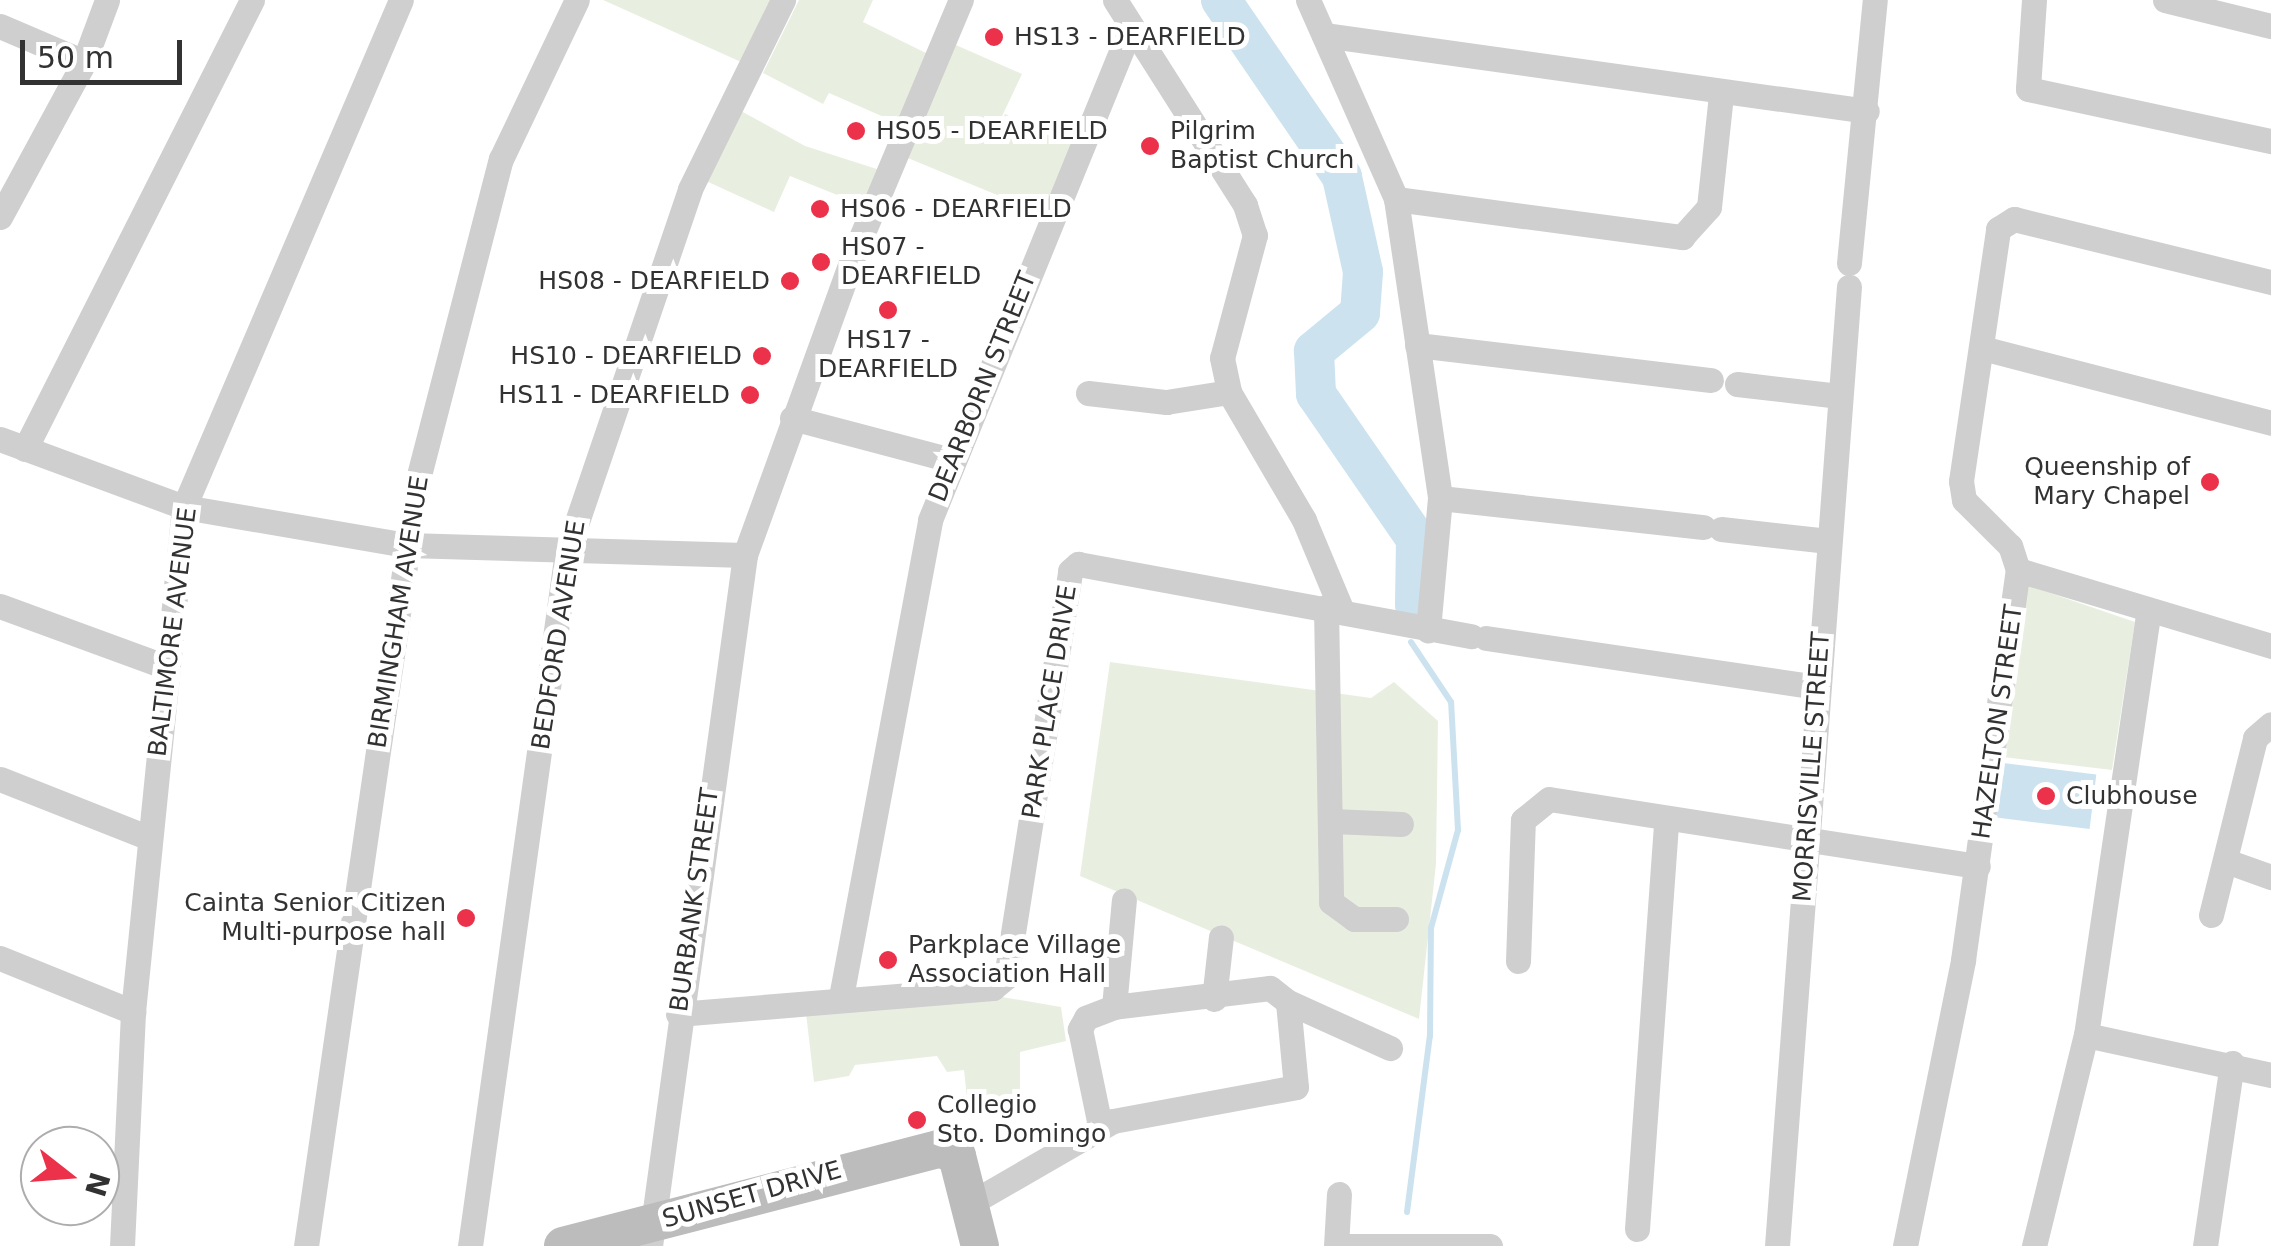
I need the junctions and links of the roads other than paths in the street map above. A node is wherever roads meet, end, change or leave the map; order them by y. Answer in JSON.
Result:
{"nodes":[{"id":1,"x":107,"y":0,"type":"edge"},
{"id":2,"x":252,"y":0,"type":"edge"},
{"id":3,"x":401,"y":0,"type":"edge"},
{"id":4,"x":576,"y":0,"type":"edge"},
{"id":5,"x":783,"y":0,"type":"edge"},
{"id":6,"x":961,"y":0,"type":"edge"},
{"id":7,"x":1115,"y":0,"type":"edge"},
{"id":8,"x":1308,"y":0,"type":"edge"},
{"id":9,"x":1875,"y":0,"type":"edge"},
{"id":10,"x":2034,"y":0,"type":"edge"},
{"id":11,"x":2164,"y":0,"type":"edge"},
{"id":12,"x":0,"y":26,"type":"edge"},
{"id":13,"x":2271,"y":26,"type":"edge"},
{"id":14,"x":1132,"y":28,"type":"junction"},
{"id":15,"x":1324,"y":35,"type":"junction"},
{"id":16,"x":84,"y":62,"type":"junction"},
{"id":17,"x":1722,"y":94,"type":"junction"},
{"id":18,"x":1868,"y":111,"type":"junction"},
{"id":19,"x":2271,"y":141,"type":"edge"},
{"id":20,"x":1396,"y":199,"type":"junction"},
{"id":21,"x":0,"y":217,"type":"edge"},
{"id":22,"x":2271,"y":282,"type":"edge"},
{"id":23,"x":1417,"y":344,"type":"junction"},
{"id":24,"x":1982,"y":348,"type":"junction"},
{"id":25,"x":1711,"y":380,"type":"dead end"},
{"id":26,"x":1738,"y":384,"type":"dead end"},
{"id":27,"x":1229,"y":392,"type":"junction"},
{"id":28,"x":1088,"y":393,"type":"dead end"},
{"id":29,"x":1839,"y":396,"type":"junction"},
{"id":30,"x":792,"y":418,"type":"junction"},
{"id":31,"x":2271,"y":424,"type":"edge"},
{"id":32,"x":0,"y":439,"type":"edge"},
{"id":33,"x":25,"y":449,"type":"junction"},
{"id":34,"x":951,"y":460,"type":"junction"},
{"id":35,"x":1440,"y":498,"type":"junction"},
{"id":36,"x":184,"y":507,"type":"junction"},
{"id":37,"x":1828,"y":541,"type":"junction"},
{"id":38,"x":406,"y":545,"type":"junction"},
{"id":39,"x":568,"y":551,"type":"junction"},
{"id":40,"x":745,"y":555,"type":"junction"},
{"id":41,"x":2018,"y":570,"type":"junction"},
{"id":42,"x":0,"y":606,"type":"edge"},
{"id":43,"x":1334,"y":609,"type":"junction"},
{"id":44,"x":2148,"y":614,"type":"junction"},
{"id":45,"x":1428,"y":630,"type":"junction"},
{"id":46,"x":2271,"y":646,"type":"edge"},
{"id":47,"x":167,"y":667,"type":"junction"},
{"id":48,"x":1818,"y":687,"type":"junction"},
{"id":49,"x":2271,"y":724,"type":"edge"},
{"id":50,"x":0,"y":779,"type":"edge"},
{"id":51,"x":1333,"y":822,"type":"junction"},
{"id":52,"x":1666,"y":822,"type":"junction"},
{"id":53,"x":1401,"y":824,"type":"dead end"},
{"id":54,"x":150,"y":838,"type":"junction"},
{"id":55,"x":1806,"y":843,"type":"junction"},
{"id":56,"x":2229,"y":862,"type":"junction"},
{"id":57,"x":1978,"y":866,"type":"junction"},
{"id":58,"x":2271,"y":877,"type":"edge"},
{"id":59,"x":1124,"y":900,"type":"dead end"},
{"id":60,"x":2211,"y":914,"type":"dead end"},
{"id":61,"x":1396,"y":919,"type":"dead end"},
{"id":62,"x":1221,"y":938,"type":"dead end"},
{"id":63,"x":0,"y":958,"type":"edge"},
{"id":64,"x":1518,"y":961,"type":"dead end"},
{"id":65,"x":841,"y":997,"type":"junction"},
{"id":66,"x":1214,"y":999,"type":"junction"},
{"id":67,"x":1288,"y":1002,"type":"junction"},
{"id":68,"x":1114,"y":1007,"type":"junction"},
{"id":69,"x":133,"y":1012,"type":"junction"},
{"id":70,"x":678,"y":1014,"type":"junction"},
{"id":71,"x":2086,"y":1034,"type":"junction"},
{"id":72,"x":1390,"y":1048,"type":"dead end"},
{"id":73,"x":2232,"y":1063,"type":"junction"},
{"id":74,"x":2271,"y":1075,"type":"edge"},
{"id":75,"x":1100,"y":1126,"type":"junction"},
{"id":76,"x":1338,"y":1194,"type":"dead end"},
{"id":77,"x":971,"y":1203,"type":"junction"},
{"id":78,"x":1637,"y":1228,"type":"dead end"},
{"id":79,"x":649,"y":1235,"type":"edge"},
{"id":80,"x":1483,"y":1245,"type":"edge"},
{"id":81,"x":122,"y":1246,"type":"edge"},
{"id":82,"x":306,"y":1246,"type":"edge"},
{"id":83,"x":470,"y":1246,"type":"edge"},
{"id":84,"x":563,"y":1246,"type":"edge"},
{"id":85,"x":980,"y":1246,"type":"edge"},
{"id":86,"x":1336,"y":1246,"type":"edge"},
{"id":87,"x":1777,"y":1246,"type":"edge"},
{"id":88,"x":1904,"y":1246,"type":"edge"},
{"id":89,"x":2034,"y":1246,"type":"edge"},
{"id":90,"x":2205,"y":1246,"type":"edge"}],
"edges":[{"from":1,"to":16,"type":"street"},
{"from":2,"to":33,"type":"street"},
{"from":3,"to":36,"type":"street","name":"BALTIMORE AVENUE"},
{"from":4,"to":38,"type":"street","name":"BIRMINGHAM AVENUE"},
{"from":5,"to":39,"type":"street","name":"BEDFORD AVENUE"},
{"from":6,"to":30,"type":"street","name":"BURBANK STREET"},
{"from":7,"to":14,"type":"street"},
{"from":8,"to":15,"type":"street"},
{"from":9,"to":18,"type":"street","name":"MORRISVILLE STREET"},
{"from":10,"to":19,"type":"street"},
{"from":11,"to":13,"type":"street"},
{"from":12,"to":16,"type":"street"},
{"from":14,"to":27,"type":"street"},
{"from":14,"to":34,"type":"street","name":"DEARBORN STREET"},
{"from":15,"to":17,"type":"street"},
{"from":15,"to":20,"type":"street"},
{"from":16,"to":21,"type":"street"},
{"from":17,"to":18,"type":"street"},
{"from":17,"to":20,"type":"street"},
{"from":18,"to":29,"type":"street","name":"MORRISVILLE STREET"},
{"from":20,"to":23,"type":"street"},
{"from":22,"to":24,"type":"street","name":"HAZELTON STREET"},
{"from":23,"to":25,"type":"street"},
{"from":23,"to":35,"type":"street"},
{"from":24,"to":31,"type":"street"},
{"from":24,"to":41,"type":"street","name":"HAZELTON STREET"},
{"from":26,"to":29,"type":"street"},
{"from":27,"to":28,"type":"street"},
{"from":27,"to":43,"type":"street"},
{"from":29,"to":37,"type":"street","name":"MORRISVILLE STREET"},
{"from":30,"to":34,"type":"street"},
{"from":30,"to":40,"type":"street","name":"BURBANK STREET"},
{"from":32,"to":33,"type":"street"},
{"from":33,"to":36,"type":"street"},
{"from":34,"to":65,"type":"street","name":"DEARBORN STREET"},
{"from":35,"to":37,"type":"street"},
{"from":35,"to":45,"type":"street"},
{"from":36,"to":38,"type":"street"},
{"from":36,"to":47,"type":"street","name":"BALTIMORE AVENUE"},
{"from":37,"to":48,"type":"street","name":"MORRISVILLE STREET"},
{"from":38,"to":39,"type":"street"},
{"from":38,"to":82,"type":"street","name":"BIRMINGHAM AVENUE"},
{"from":39,"to":40,"type":"street"},
{"from":39,"to":83,"type":"street","name":"BEDFORD AVENUE"},
{"from":40,"to":70,"type":"street","name":"BURBANK STREET"},
{"from":41,"to":44,"type":"street"},
{"from":41,"to":57,"type":"street","name":"HAZELTON STREET"},
{"from":42,"to":47,"type":"street"},
{"from":43,"to":45,"type":"street","name":"PARK PLACE DRIVE"},
{"from":43,"to":51,"type":"street"},
{"from":43,"to":65,"type":"street","name":"PARK PLACE DRIVE"},
{"from":44,"to":46,"type":"street"},
{"from":44,"to":71,"type":"street"},
{"from":45,"to":48,"type":"street","name":"PARK PLACE DRIVE"},
{"from":47,"to":54,"type":"street","name":"BALTIMORE AVENUE"},
{"from":48,"to":55,"type":"street","name":"MORRISVILLE STREET"},
{"from":49,"to":56,"type":"street"},
{"from":50,"to":54,"type":"street"},
{"from":51,"to":53,"type":"street"},
{"from":51,"to":61,"type":"street"},
{"from":52,"to":55,"type":"street"},
{"from":52,"to":64,"type":"street"},
{"from":52,"to":78,"type":"street"},
{"from":54,"to":69,"type":"street","name":"BALTIMORE AVENUE"},
{"from":55,"to":57,"type":"street"},
{"from":55,"to":87,"type":"street","name":"MORRISVILLE STREET"},
{"from":56,"to":58,"type":"street"},
{"from":56,"to":60,"type":"street"},
{"from":57,"to":88,"type":"street","name":"HAZELTON STREET"},
{"from":59,"to":68,"type":"street"},
{"from":62,"to":66,"type":"street"},
{"from":63,"to":69,"type":"street"},
{"from":65,"to":70,"type":"street"},
{"from":66,"to":67,"type":"street"},
{"from":66,"to":68,"type":"street"},
{"from":67,"to":72,"type":"street"},
{"from":67,"to":75,"type":"street"},
{"from":68,"to":75,"type":"street"},
{"from":69,"to":81,"type":"street","name":"BALTIMORE AVENUE"},
{"from":70,"to":79,"type":"street","name":"BURBANK STREET"},
{"from":71,"to":73,"type":"street"},
{"from":71,"to":89,"type":"street"},
{"from":73,"to":74,"type":"street"},
{"from":73,"to":90,"type":"street"},
{"from":75,"to":77,"type":"street"},
{"from":76,"to":86,"type":"street"},
{"from":77,"to":79,"type":"street","name":"SUNSET DRIVE"},
{"from":77,"to":85,"type":"street"},
{"from":79,"to":84,"type":"street","name":"SUNSET DRIVE"},
{"from":80,"to":86,"type":"street"}]}
